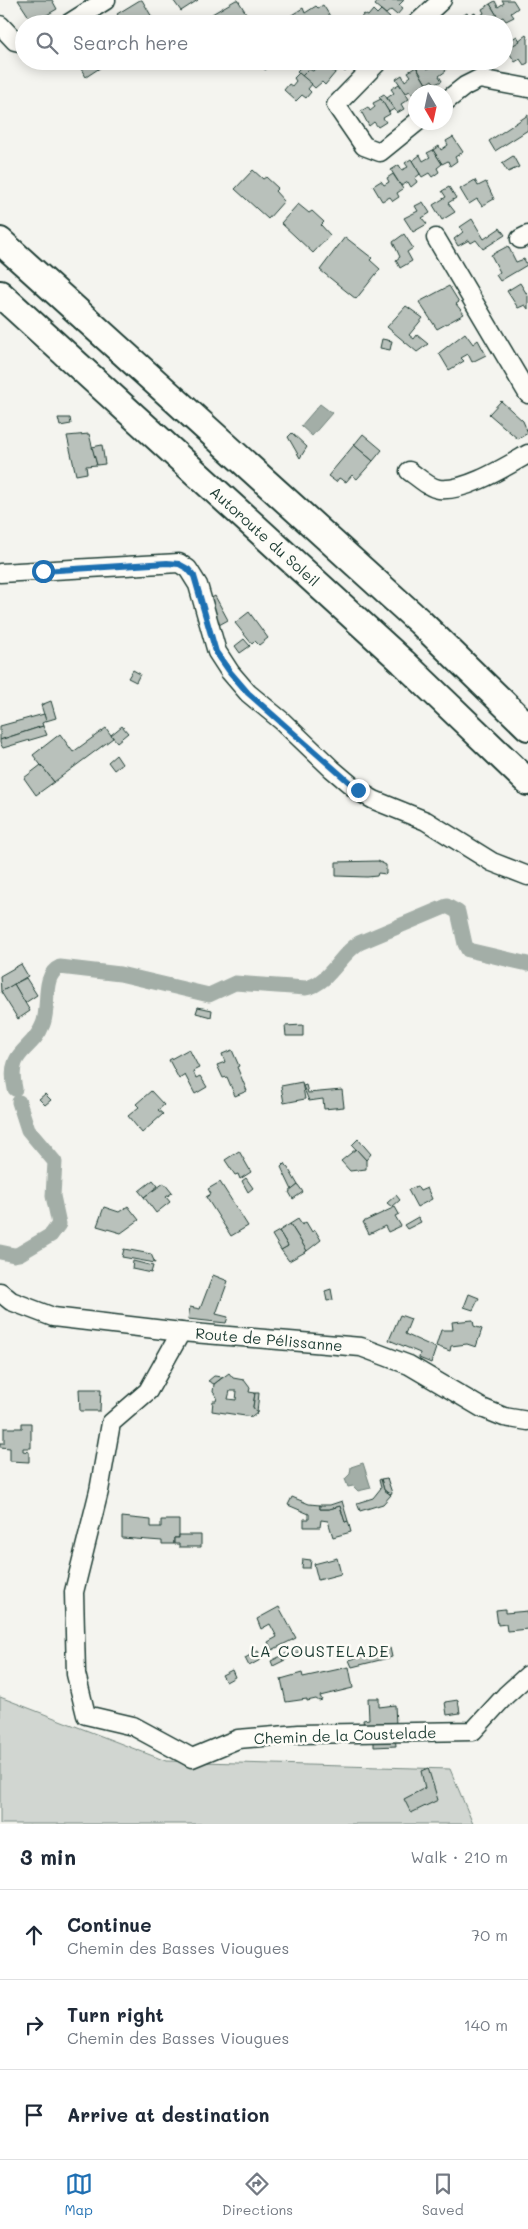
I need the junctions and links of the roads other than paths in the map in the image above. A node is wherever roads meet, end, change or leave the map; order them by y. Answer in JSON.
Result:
{"nodes":[{"id":1,"x":106,"y":0,"type":"edge"},
{"id":2,"x":442,"y":0,"type":"edge"},
{"id":3,"x":82,"y":15,"type":"edge"},
{"id":4,"x":426,"y":15,"type":"edge"},
{"id":5,"x":0,"y":25,"type":"edge"},
{"id":6,"x":15,"y":39,"type":"edge"},
{"id":7,"x":370,"y":70,"type":"edge"},
{"id":8,"x":528,"y":88,"type":"edge"},
{"id":9,"x":453,"y":95,"type":"edge"},
{"id":10,"x":408,"y":129,"type":"edge"},
{"id":11,"x":436,"y":238,"type":"dead end"},
{"id":12,"x":0,"y":241,"type":"edge"},
{"id":13,"x":0,"y":294,"type":"edge"},
{"id":14,"x":528,"y":394,"type":"edge"},
{"id":15,"x":528,"y":454,"type":"edge"},
{"id":16,"x":409,"y":471,"type":"dead end"},
{"id":17,"x":0,"y":573,"type":"edge"},
{"id":18,"x":528,"y":727,"type":"edge"},
{"id":19,"x":528,"y":782,"type":"edge"},
{"id":20,"x":528,"y":876,"type":"edge"},
{"id":21,"x":0,"y":1292,"type":"edge"},
{"id":22,"x":181,"y":1332,"type":"junction"},
{"id":23,"x":528,"y":1421,"type":"edge"},
{"id":24,"x":528,"y":1675,"type":"edge"}],
"edges":[{"from":1,"to":3,"type":"street"},
{"from":2,"to":4,"type":"street"},
{"from":5,"to":6,"type":"street"},
{"from":7,"to":10,"type":"street"},
{"from":8,"to":9,"type":"street"},
{"from":11,"to":14,"type":"street"},
{"from":12,"to":18,"type":"highway"},
{"from":13,"to":19,"type":"highway","name":"Autoroute du Soleil"},
{"from":15,"to":16,"type":"street"},
{"from":17,"to":20,"type":"street"},
{"from":21,"to":22,"type":"street","name":"Route de Pélissanne"},
{"from":22,"to":23,"type":"street","name":"Route de Pélissanne"},
{"from":22,"to":24,"type":"street","name":"Chemin de la Coustelade"}]}
